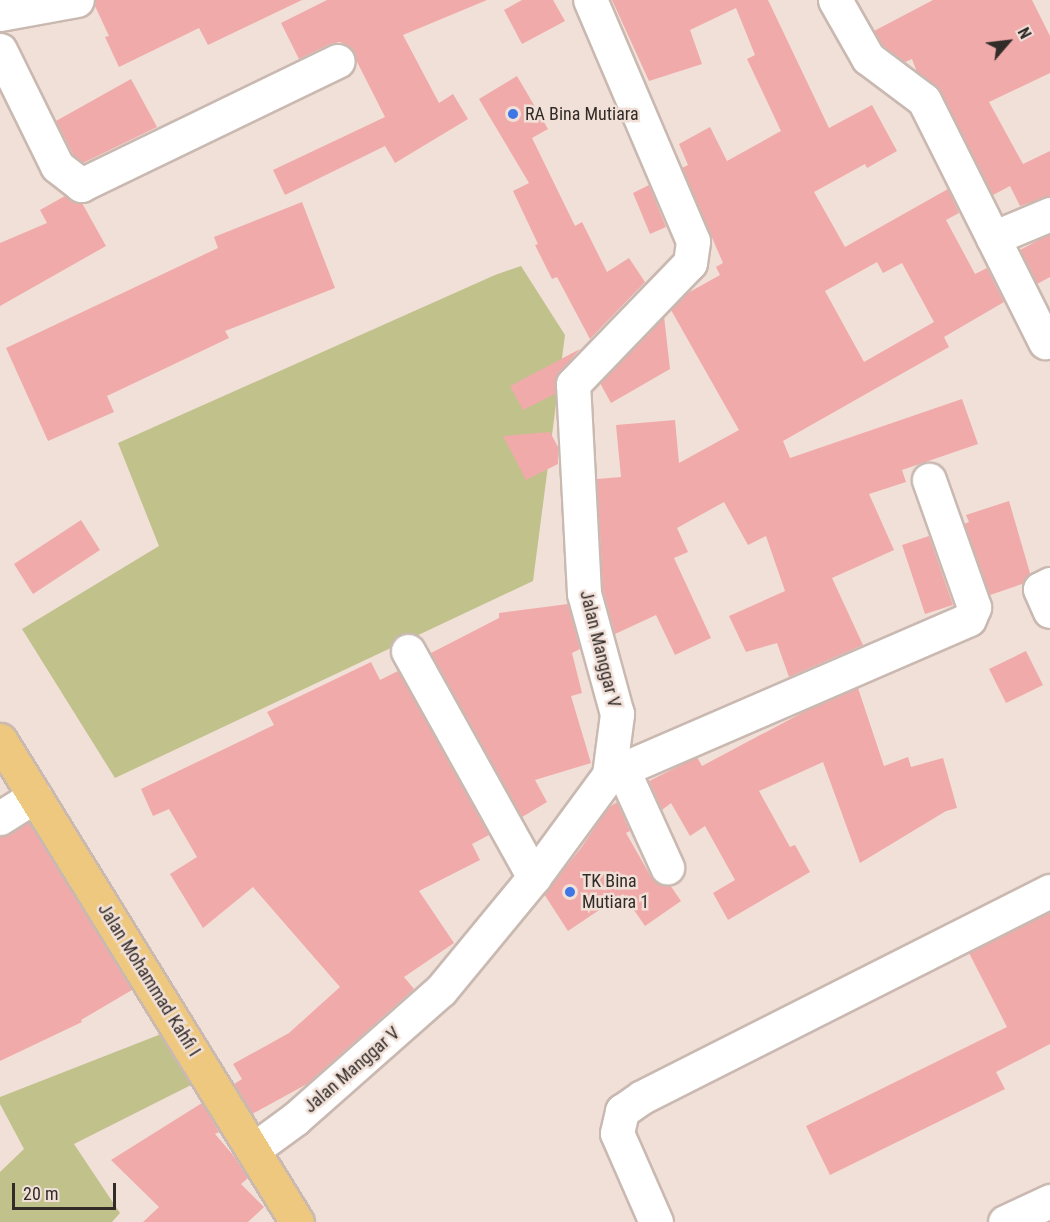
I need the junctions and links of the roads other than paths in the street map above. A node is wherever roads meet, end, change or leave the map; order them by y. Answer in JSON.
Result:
{"nodes":[{"id":1,"x":77,"y":0,"type":"edge"},
{"id":2,"x":590,"y":0,"type":"edge"},
{"id":3,"x":835,"y":0,"type":"edge"},
{"id":4,"x":0,"y":15,"type":"edge"},
{"id":5,"x":0,"y":50,"type":"edge"},
{"id":6,"x":338,"y":61,"type":"dead end"},
{"id":7,"x":1050,"y":214,"type":"edge"},
{"id":8,"x":993,"y":238,"type":"junction"},
{"id":9,"x":1045,"y":342,"type":"dead end"},
{"id":10,"x":929,"y":480,"type":"dead end"},
{"id":11,"x":1050,"y":584,"type":"edge"},
{"id":12,"x":1050,"y":611,"type":"edge"},
{"id":13,"x":408,"y":651,"type":"dead end"},
{"id":14,"x":0,"y":740,"type":"edge"},
{"id":15,"x":616,"y":772,"type":"junction"},
{"id":16,"x":35,"y":796,"type":"junction"},
{"id":17,"x":0,"y":818,"type":"edge"},
{"id":18,"x":667,"y":867,"type":"dead end"},
{"id":19,"x":534,"y":877,"type":"junction"},
{"id":20,"x":1050,"y":891,"type":"edge"},
{"id":21,"x":254,"y":1149,"type":"junction"},
{"id":22,"x":1050,"y":1201,"type":"edge"},
{"id":23,"x":295,"y":1221,"type":"edge"},
{"id":24,"x":656,"y":1222,"type":"edge"},
{"id":25,"x":1005,"y":1222,"type":"edge"}],
"edges":[{"from":1,"to":4,"type":"street"},
{"from":2,"to":15,"type":"street","name":"Jalan Manggar V"},
{"from":3,"to":8,"type":"street"},
{"from":5,"to":6,"type":"street"},
{"from":7,"to":8,"type":"street"},
{"from":8,"to":9,"type":"street"},
{"from":10,"to":15,"type":"street"},
{"from":11,"to":12,"type":"street"},
{"from":13,"to":19,"type":"street"},
{"from":14,"to":16,"type":"main road","name":"Jalan Mohammad Kahfi I"},
{"from":15,"to":18,"type":"street"},
{"from":15,"to":19,"type":"street","name":"Jalan Manggar V"},
{"from":16,"to":17,"type":"street"},
{"from":16,"to":21,"type":"main road","name":"Jalan Mohammad Kahfi I"},
{"from":19,"to":21,"type":"street","name":"Jalan Manggar V"},
{"from":20,"to":24,"type":"street"},
{"from":21,"to":23,"type":"main road","name":"Jalan Mohammad Kahfi I"},
{"from":22,"to":25,"type":"street"}]}
